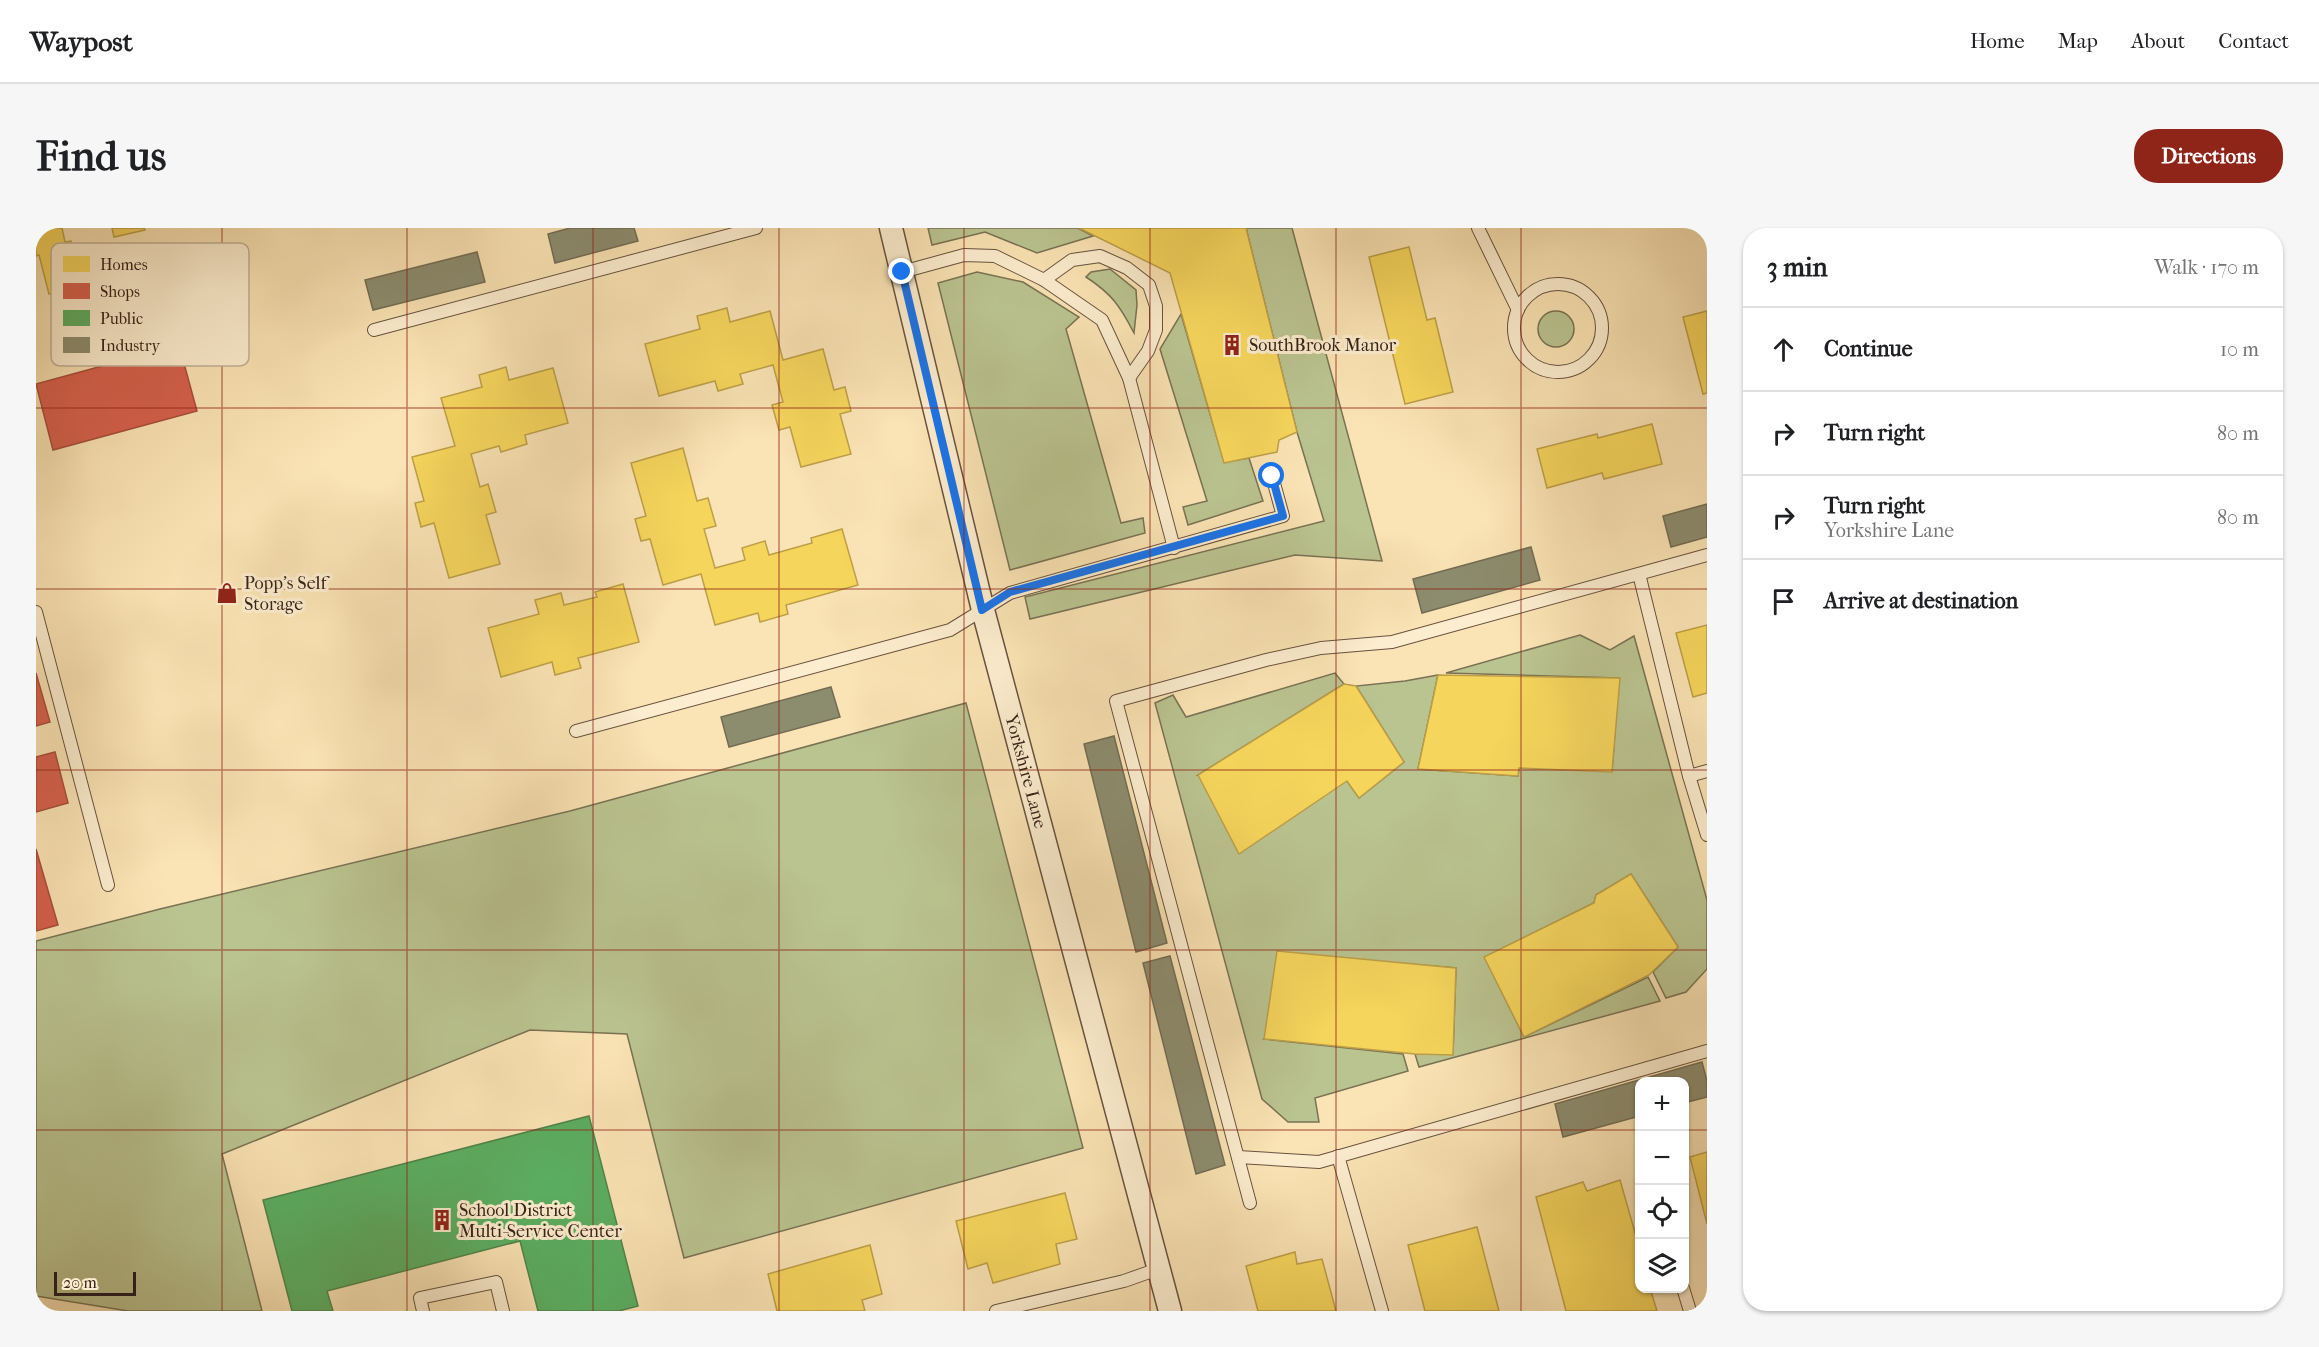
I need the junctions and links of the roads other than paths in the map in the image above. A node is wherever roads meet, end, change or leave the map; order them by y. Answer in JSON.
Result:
{"nodes":[{"id":1,"x":756,"y":228,"type":"edge"},
{"id":2,"x":891,"y":228,"type":"edge"},
{"id":3,"x":1478,"y":228,"type":"edge"},
{"id":4,"x":902,"y":272,"type":"junction"},
{"id":5,"x":1044,"y":280,"type":"junction"},
{"id":6,"x":1518,"y":310,"type":"junction"},
{"id":7,"x":374,"y":330,"type":"dead end"},
{"id":8,"x":1129,"y":378,"type":"junction"},
{"id":9,"x":1272,"y":476,"type":"dead end"},
{"id":10,"x":1174,"y":548,"type":"junction"},
{"id":11,"x":1707,"y":555,"type":"edge"},
{"id":12,"x":1639,"y":574,"type":"junction"},
{"id":13,"x":982,"y":610,"type":"junction"},
{"id":14,"x":36,"y":612,"type":"edge"},
{"id":15,"x":576,"y":730,"type":"dead end"},
{"id":16,"x":1707,"y":771,"type":"edge"},
{"id":17,"x":1689,"y":776,"type":"junction"},
{"id":18,"x":1704,"y":814,"type":"edge"},
{"id":19,"x":1707,"y":835,"type":"edge"},
{"id":20,"x":108,"y":885,"type":"dead end"},
{"id":21,"x":1707,"y":1051,"type":"edge"},
{"id":22,"x":1338,"y":1156,"type":"junction"},
{"id":23,"x":1238,"y":1157,"type":"junction"},
{"id":24,"x":1250,"y":1203,"type":"dead end"},
{"id":25,"x":1158,"y":1269,"type":"junction"},
{"id":26,"x":1685,"y":1293,"type":"edge"},
{"id":27,"x":423,"y":1311,"type":"edge"},
{"id":28,"x":503,"y":1311,"type":"edge"},
{"id":29,"x":996,"y":1311,"type":"edge"},
{"id":30,"x":1170,"y":1311,"type":"edge"},
{"id":31,"x":1382,"y":1311,"type":"edge"},
{"id":32,"x":1690,"y":1311,"type":"edge"}],
"edges":[{"from":1,"to":7,"type":"lane"},
{"from":2,"to":4,"type":"street","name":"Yorkshire Lane"},
{"from":3,"to":6,"type":"lane"},
{"from":4,"to":5,"type":"lane"},
{"from":4,"to":13,"type":"street","name":"Yorkshire Lane"},
{"from":5,"to":8,"type":"lane"},
{"from":5,"to":8,"type":"lane"},
{"from":6,"to":6,"type":"lane"},
{"from":8,"to":10,"type":"lane"},
{"from":9,"to":10,"type":"lane"},
{"from":10,"to":13,"type":"lane"},
{"from":11,"to":12,"type":"lane"},
{"from":12,"to":17,"type":"lane"},
{"from":12,"to":23,"type":"lane"},
{"from":13,"to":15,"type":"lane"},
{"from":13,"to":25,"type":"street","name":"Yorkshire Lane"},
{"from":14,"to":20,"type":"lane"},
{"from":16,"to":17,"type":"lane"},
{"from":17,"to":18,"type":"lane"},
{"from":18,"to":19,"type":"lane"},
{"from":21,"to":22,"type":"lane"},
{"from":22,"to":23,"type":"lane"},
{"from":22,"to":31,"type":"lane"},
{"from":23,"to":24,"type":"lane"},
{"from":25,"to":29,"type":"lane"},
{"from":25,"to":30,"type":"street","name":"Yorkshire Lane"},
{"from":26,"to":32,"type":"lane"},
{"from":27,"to":28,"type":"lane"}]}
